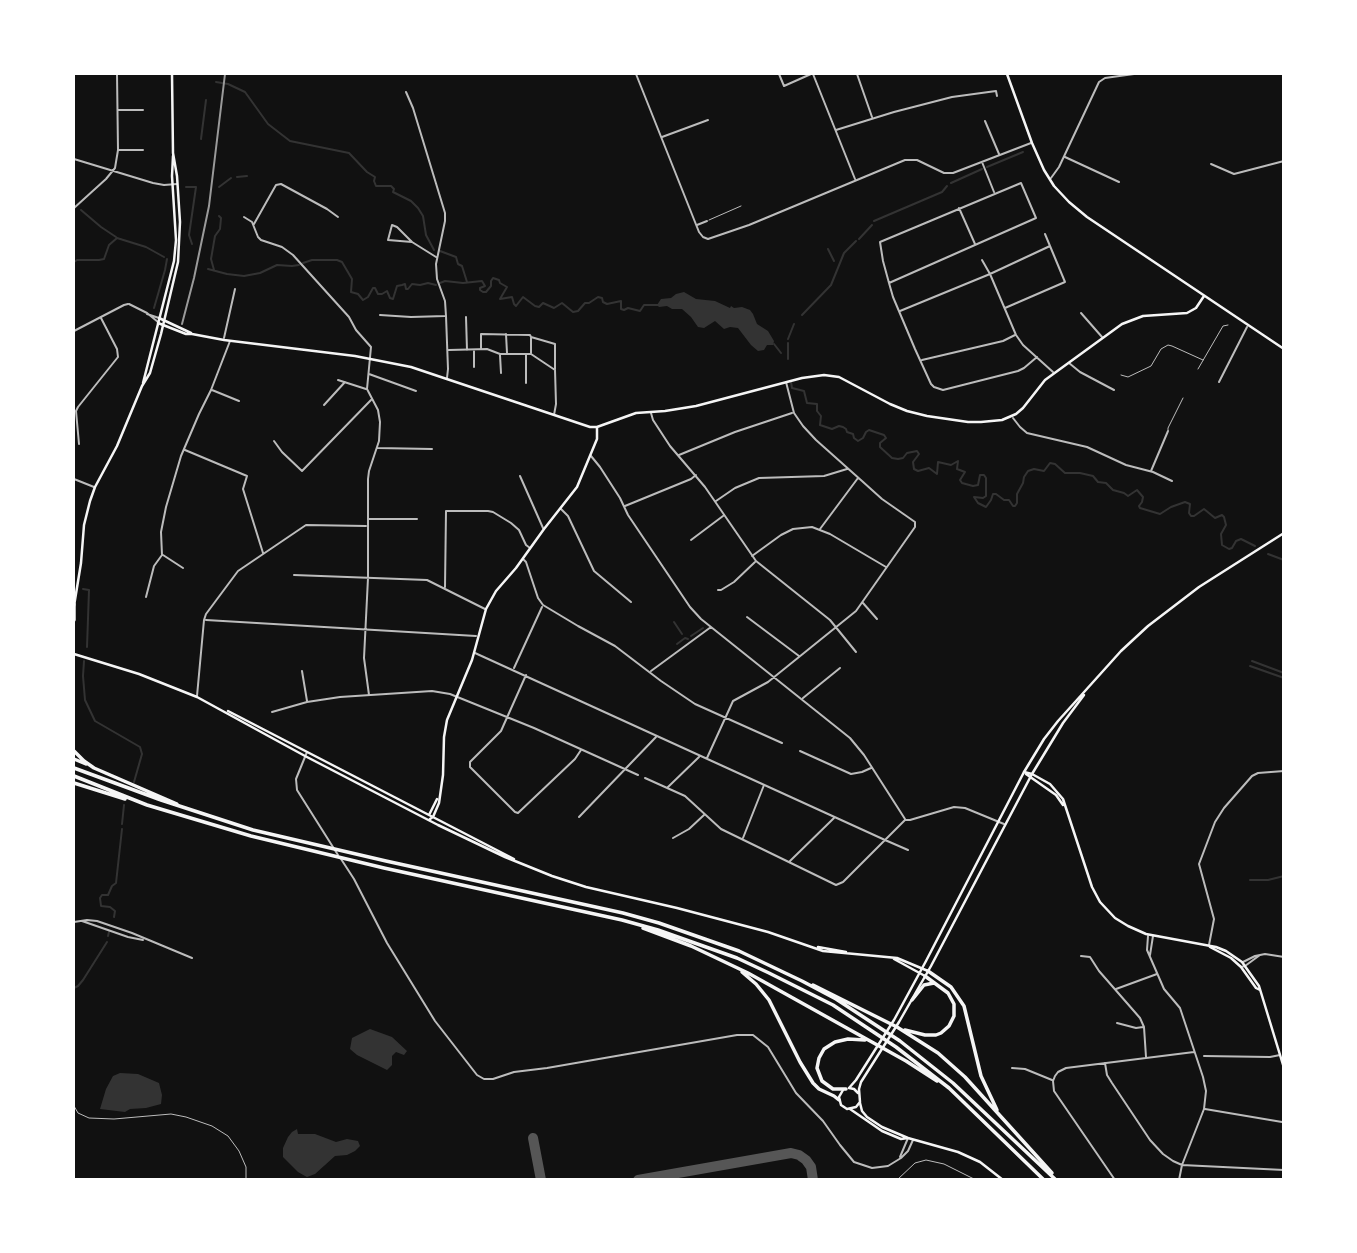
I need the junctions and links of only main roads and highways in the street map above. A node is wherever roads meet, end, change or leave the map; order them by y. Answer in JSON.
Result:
{"nodes":[{"id":1,"x":172,"y":74,"type":"edge"},
{"id":2,"x":1007,"y":74,"type":"edge"},
{"id":3,"x":173,"y":153,"type":"junction"},
{"id":4,"x":1204,"y":296,"type":"junction"},
{"id":5,"x":159,"y":320,"type":"junction"},
{"id":6,"x":164,"y":320,"type":"junction"},
{"id":7,"x":163,"y":325,"type":"junction"},
{"id":8,"x":192,"y":334,"type":"junction"},
{"id":9,"x":1283,"y":349,"type":"edge"},
{"id":10,"x":142,"y":386,"type":"junction"},
{"id":11,"x":597,"y":427,"type":"junction"},
{"id":12,"x":1283,"y":533,"type":"edge"},
{"id":13,"x":74,"y":562,"type":"edge"},
{"id":14,"x":81,"y":563,"type":"junction"},
{"id":15,"x":74,"y":606,"type":"edge"},
{"id":16,"x":74,"y":620,"type":"edge"},
{"id":17,"x":74,"y":654,"type":"edge"},
{"id":18,"x":1092,"y":684,"type":"junction"},
{"id":19,"x":74,"y":751,"type":"edge"},
{"id":20,"x":306,"y":753,"type":"junction"},
{"id":21,"x":74,"y":759,"type":"edge"},
{"id":22,"x":74,"y":768,"type":"edge"},
{"id":23,"x":94,"y":768,"type":"junction"},
{"id":24,"x":1024,"y":772,"type":"junction"},
{"id":25,"x":74,"y":776,"type":"edge"},
{"id":26,"x":1031,"y":776,"type":"junction"},
{"id":27,"x":74,"y":783,"type":"edge"},
{"id":28,"x":439,"y":796,"type":"junction"},
{"id":29,"x":147,"y":805,"type":"junction"},
{"id":30,"x":199,"y":813,"type":"junction"},
{"id":31,"x":429,"y":814,"type":"junction"},
{"id":32,"x":433,"y":817,"type":"junction"},
{"id":33,"x":429,"y":820,"type":"junction"},
{"id":34,"x":520,"y":862,"type":"junction"},
{"id":35,"x":622,"y":920,"type":"junction"},
{"id":36,"x":888,"y":957,"type":"junction"},
{"id":37,"x":731,"y":965,"type":"junction"},
{"id":38,"x":922,"y":968,"type":"junction"},
{"id":39,"x":919,"y":973,"type":"junction"},
{"id":40,"x":926,"y":974,"type":"junction"},
{"id":41,"x":802,"y":981,"type":"junction"},
{"id":42,"x":936,"y":984,"type":"junction"},
{"id":43,"x":912,"y":1000,"type":"junction"},
{"id":44,"x":905,"y":1031,"type":"junction"},
{"id":45,"x":867,"y":1040,"type":"junction"},
{"id":46,"x":1283,"y":1068,"type":"edge"},
{"id":47,"x":848,"y":1088,"type":"junction"},
{"id":48,"x":949,"y":1088,"type":"junction"},
{"id":49,"x":858,"y":1093,"type":"junction"},
{"id":50,"x":839,"y":1100,"type":"junction"},
{"id":51,"x":860,"y":1102,"type":"junction"},
{"id":52,"x":850,"y":1110,"type":"junction"},
{"id":53,"x":1002,"y":1117,"type":"junction"},
{"id":54,"x":910,"y":1139,"type":"junction"},
{"id":55,"x":1003,"y":1180,"type":"edge"},
{"id":56,"x":1044,"y":1180,"type":"edge"},
{"id":57,"x":1057,"y":1180,"type":"edge"}],
"edges":[{"from":1,"to":3,"type":"main road"},
{"from":2,"to":4,"type":"main road"},
{"from":3,"to":5,"type":"main road"},
{"from":3,"to":6,"type":"main road"},
{"from":4,"to":9,"type":"main road"},
{"from":4,"to":11,"type":"main road"},
{"from":5,"to":6,"type":"main road"},
{"from":5,"to":7,"type":"main road"},
{"from":5,"to":10,"type":"main road"},
{"from":6,"to":7,"type":"main road"},
{"from":6,"to":8,"type":"main road"},
{"from":7,"to":8,"type":"main road"},
{"from":7,"to":10,"type":"main road"},
{"from":8,"to":11,"type":"main road"},
{"from":10,"to":14,"type":"main road"},
{"from":11,"to":28,"type":"main road"},
{"from":12,"to":18,"type":"main road"},
{"from":13,"to":14,"type":"main road"},
{"from":14,"to":15,"type":"main road"},
{"from":15,"to":16,"type":"highway"},
{"from":17,"to":20,"type":"main road"},
{"from":18,"to":24,"type":"main road"},
{"from":18,"to":26,"type":"main road"},
{"from":19,"to":23,"type":"highway"},
{"from":20,"to":31,"type":"main road"},
{"from":20,"to":33,"type":"main road"},
{"from":21,"to":23,"type":"highway"},
{"from":22,"to":30,"type":"highway"},
{"from":23,"to":30,"type":"highway"},
{"from":24,"to":26,"type":"main road"},
{"from":24,"to":38,"type":"main road"},
{"from":25,"to":29,"type":"highway"},
{"from":26,"to":40,"type":"main road"},
{"from":26,"to":46,"type":"main road"},
{"from":27,"to":29,"type":"highway"},
{"from":28,"to":31,"type":"main road"},
{"from":28,"to":32,"type":"main road"},
{"from":29,"to":35,"type":"highway"},
{"from":30,"to":41,"type":"highway"},
{"from":31,"to":32,"type":"main road"},
{"from":31,"to":33,"type":"main road"},
{"from":32,"to":33,"type":"main road"},
{"from":32,"to":34,"type":"main road"},
{"from":33,"to":34,"type":"main road"},
{"from":34,"to":36,"type":"main road"},
{"from":35,"to":37,"type":"highway"},
{"from":35,"to":48,"type":"highway"},
{"from":36,"to":38,"type":"main road"},
{"from":36,"to":39,"type":"main road"},
{"from":37,"to":45,"type":"highway"},
{"from":37,"to":50,"type":"highway"},
{"from":38,"to":39,"type":"main road"},
{"from":38,"to":40,"type":"main road"},
{"from":39,"to":40,"type":"main road"},
{"from":39,"to":47,"type":"main road"},
{"from":40,"to":42,"type":"highway"},
{"from":40,"to":43,"type":"main road"},
{"from":40,"to":53,"type":"highway"},
{"from":41,"to":44,"type":"highway"},
{"from":41,"to":57,"type":"highway"},
{"from":42,"to":43,"type":"highway"},
{"from":42,"to":44,"type":"highway"},
{"from":43,"to":49,"type":"main road"},
{"from":44,"to":53,"type":"highway"},
{"from":45,"to":47,"type":"highway"},
{"from":45,"to":48,"type":"highway"},
{"from":47,"to":49,"type":"main road"},
{"from":47,"to":50,"type":"main road"},
{"from":48,"to":56,"type":"highway"},
{"from":49,"to":51,"type":"main road"},
{"from":50,"to":52,"type":"main road"},
{"from":51,"to":52,"type":"main road"},
{"from":51,"to":54,"type":"main road"},
{"from":52,"to":54,"type":"main road"},
{"from":53,"to":57,"type":"highway"},
{"from":54,"to":55,"type":"main road"}]}
